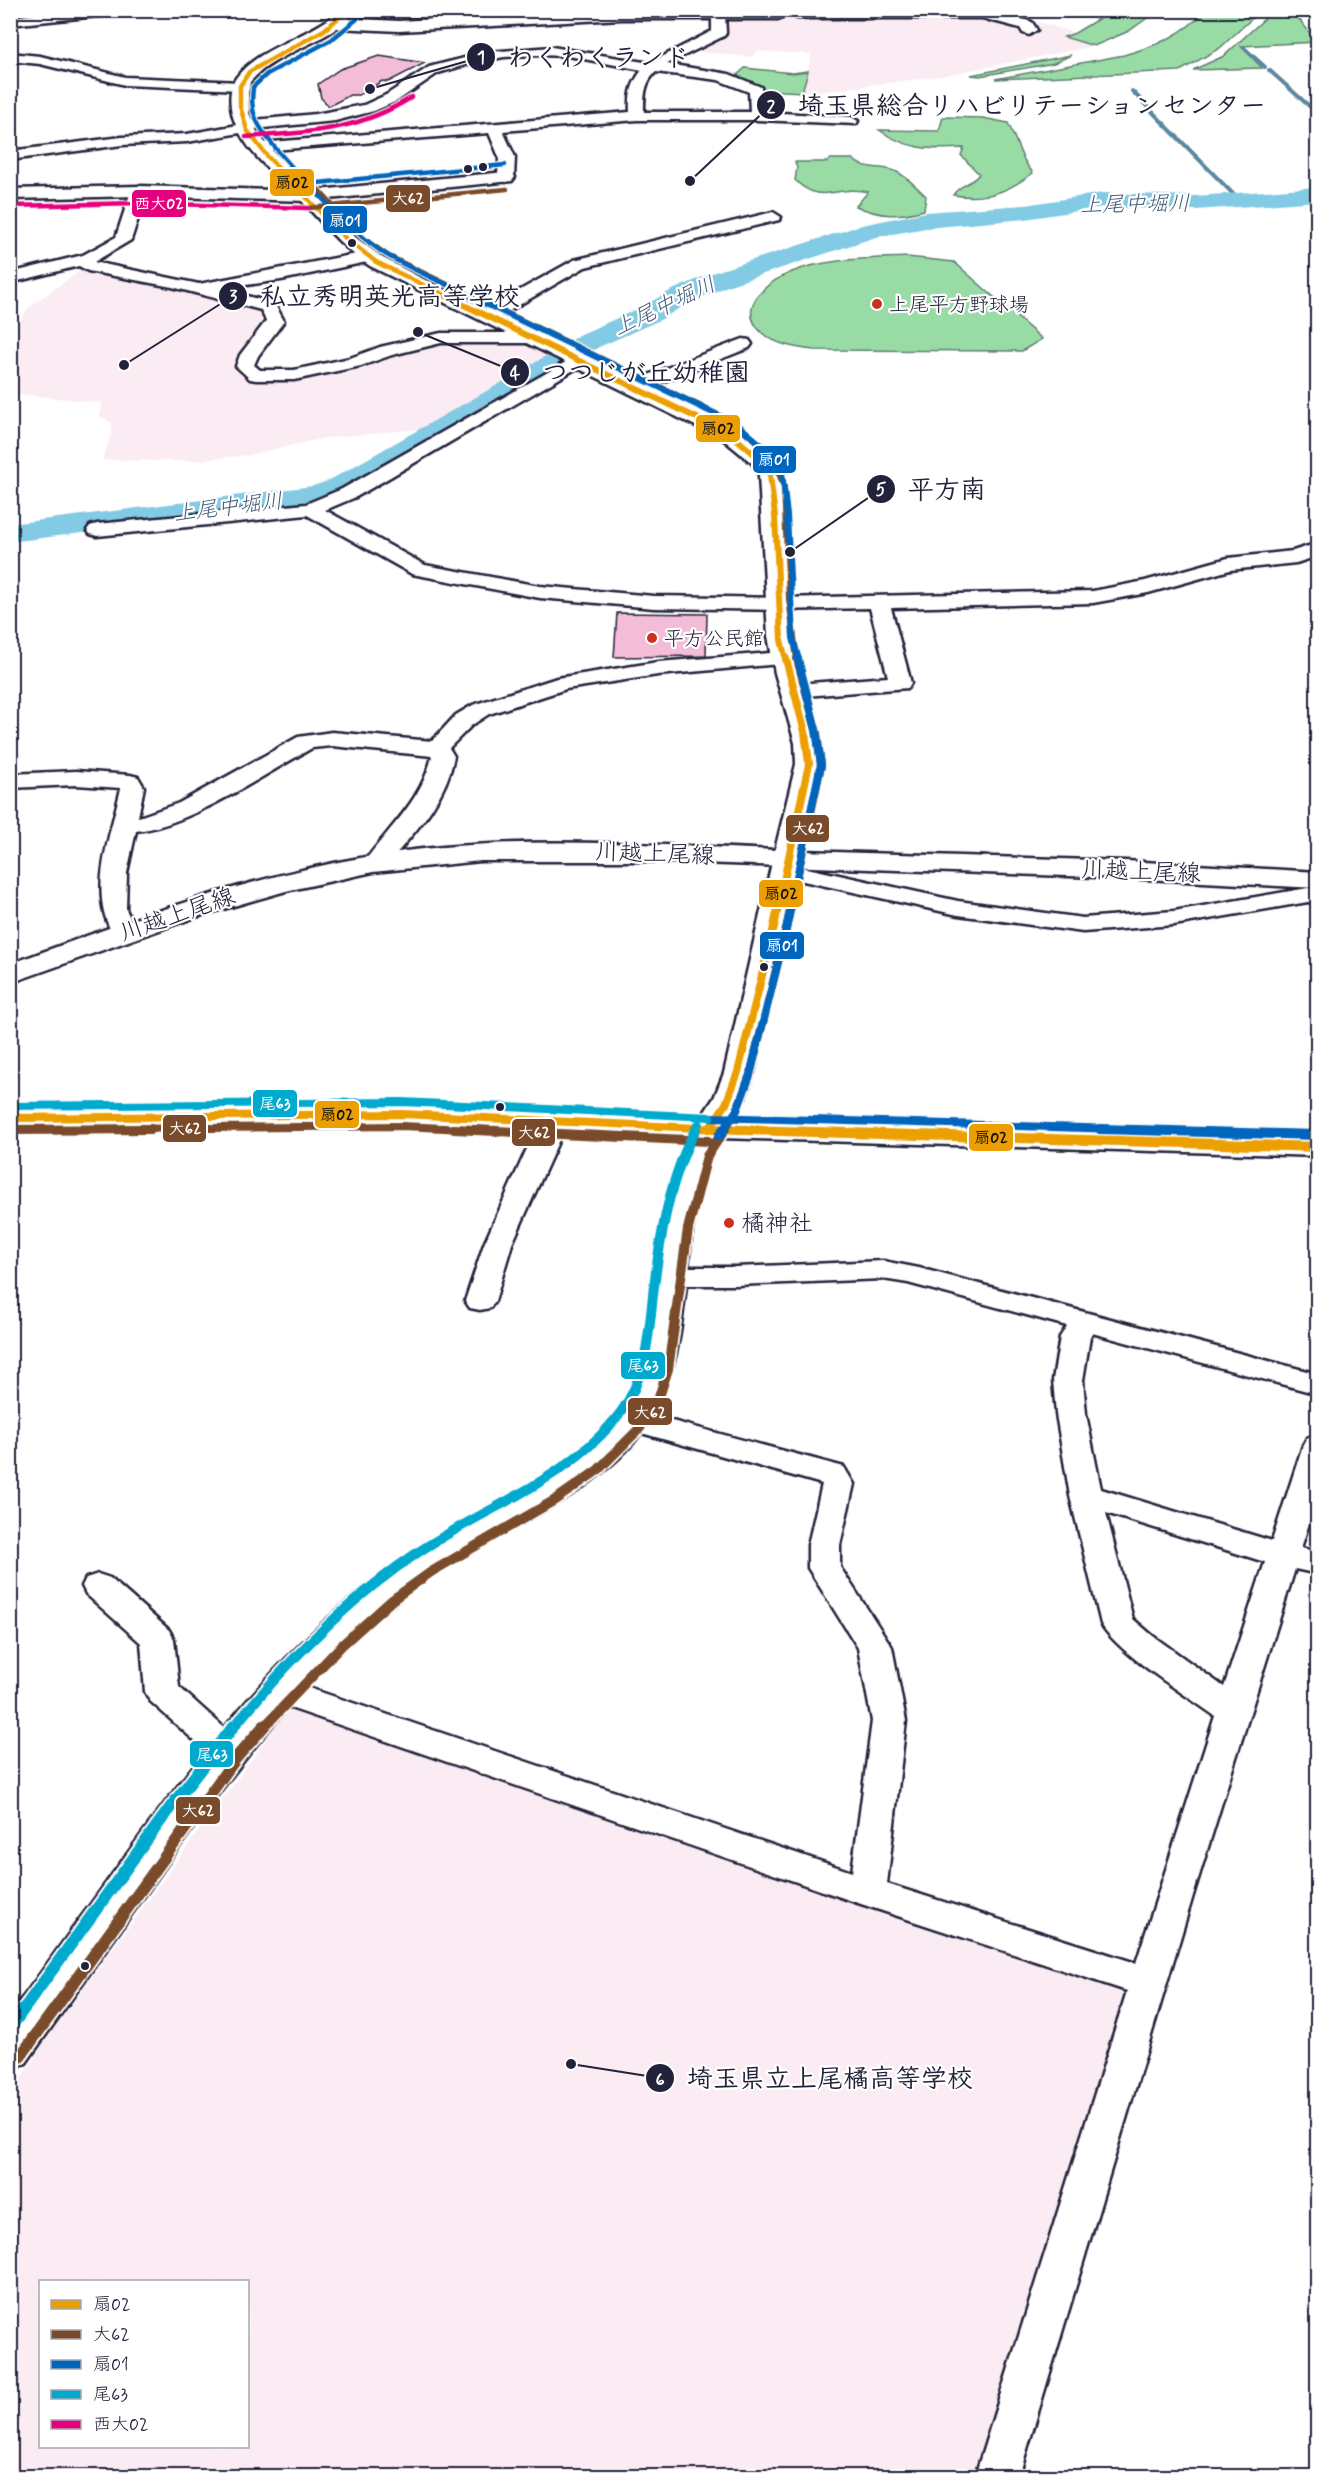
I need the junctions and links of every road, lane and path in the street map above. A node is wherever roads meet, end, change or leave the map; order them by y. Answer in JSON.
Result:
{"nodes":[{"id":1,"x":118,"y":10,"type":"edge"},
{"id":2,"x":348,"y":10,"type":"edge"},
{"id":3,"x":718,"y":12,"type":"junction"},
{"id":4,"x":595,"y":13,"type":"edge"},
{"id":5,"x":796,"y":13,"type":"dead end"},
{"id":6,"x":779,"y":14,"type":"dead end"},
{"id":7,"x":10,"y":21,"type":"edge"},
{"id":8,"x":336,"y":23,"type":"junction"},
{"id":9,"x":1029,"y":30,"type":"dead end"},
{"id":10,"x":10,"y":57,"type":"edge"},
{"id":11,"x":652,"y":67,"type":"junction"},
{"id":12,"x":241,"y":86,"type":"junction"},
{"id":13,"x":637,"y":116,"type":"junction"},
{"id":14,"x":757,"y":116,"type":"junction"},
{"id":15,"x":851,"y":122,"type":"dead end"},
{"id":16,"x":245,"y":127,"type":"junction"},
{"id":17,"x":494,"y":127,"type":"junction"},
{"id":18,"x":351,"y":138,"type":"junction"},
{"id":19,"x":260,"y":147,"type":"junction"},
{"id":20,"x":10,"y":156,"type":"edge"},
{"id":21,"x":363,"y":156,"type":"dead end"},
{"id":22,"x":506,"y":177,"type":"joint"},
{"id":23,"x":139,"y":191,"type":"junction"},
{"id":24,"x":10,"y":194,"type":"edge"},
{"id":25,"x":308,"y":196,"type":"junction"},
{"id":26,"x":773,"y":217,"type":"dead end"},
{"id":27,"x":367,"y":256,"type":"junction"},
{"id":28,"x":82,"y":260,"type":"junction"},
{"id":29,"x":10,"y":278,"type":"edge"},
{"id":30,"x":195,"y":288,"type":"junction"},
{"id":31,"x":487,"y":316,"type":"junction"},
{"id":32,"x":532,"y":338,"type":"junction"},
{"id":33,"x":743,"y":344,"type":"dead end"},
{"id":34,"x":570,"y":356,"type":"junction"},
{"id":35,"x":633,"y":387,"type":"junction"},
{"id":36,"x":310,"y":509,"type":"junction"},
{"id":37,"x":97,"y":530,"type":"dead end"},
{"id":38,"x":1317,"y":549,"type":"edge"},
{"id":39,"x":879,"y":603,"type":"junction"},
{"id":40,"x":778,"y":604,"type":"junction"},
{"id":41,"x":783,"y":658,"type":"junction"},
{"id":42,"x":792,"y":690,"type":"junction"},
{"id":43,"x":438,"y":748,"type":"junction"},
{"id":44,"x":10,"y":781,"type":"edge"},
{"id":45,"x":125,"y":825,"type":"junction"},
{"id":46,"x":375,"y":864,"type":"junction"},
{"id":47,"x":786,"y":864,"type":"junction"},
{"id":48,"x":1317,"y":880,"type":"edge"},
{"id":49,"x":1317,"y":897,"type":"edge"},
{"id":50,"x":124,"y":932,"type":"junction"},
{"id":51,"x":10,"y":974,"type":"edge"},
{"id":52,"x":10,"y":1118,"type":"edge"},
{"id":53,"x":554,"y":1122,"type":"junction"},
{"id":54,"x":709,"y":1129,"type":"junction"},
{"id":55,"x":1317,"y":1147,"type":"edge"},
{"id":56,"x":668,"y":1276,"type":"junction"},
{"id":57,"x":480,"y":1301,"type":"dead end"},
{"id":58,"x":1084,"y":1322,"type":"junction"},
{"id":59,"x":1317,"y":1384,"type":"edge"},
{"id":60,"x":631,"y":1420,"type":"junction"},
{"id":61,"x":1317,"y":1445,"type":"edge"},
{"id":62,"x":1086,"y":1496,"type":"junction"},
{"id":63,"x":1281,"y":1555,"type":"junction"},
{"id":64,"x":1317,"y":1563,"type":"edge"},
{"id":65,"x":98,"y":1586,"type":"dead end"},
{"id":66,"x":279,"y":1691,"type":"junction"},
{"id":67,"x":1233,"y":1711,"type":"junction"},
{"id":68,"x":227,"y":1750,"type":"junction"},
{"id":69,"x":868,"y":1892,"type":"junction"},
{"id":70,"x":1149,"y":1983,"type":"junction"},
{"id":71,"x":10,"y":2050,"type":"edge"},
{"id":72,"x":997,"y":2476,"type":"edge"}],
"edges":[{"from":1,"to":7,"type":"street"},
{"from":2,"to":8,"type":"street"},
{"from":3,"to":4,"type":"street"},
{"from":3,"to":6,"type":"street"},
{"from":3,"to":11,"type":"street"},
{"from":4,"to":8,"type":"street"},
{"from":5,"to":9,"type":"street"},
{"from":8,"to":12,"type":"street"},
{"from":10,"to":12,"type":"street"},
{"from":11,"to":13,"type":"street"},
{"from":11,"to":14,"type":"street"},
{"from":11,"to":16,"type":"street"},
{"from":12,"to":16,"type":"street"},
{"from":13,"to":14,"type":"street"},
{"from":13,"to":17,"type":"street"},
{"from":14,"to":15,"type":"street"},
{"from":16,"to":19,"type":"street"},
{"from":16,"to":20,"type":"street"},
{"from":17,"to":18,"type":"street"},
{"from":17,"to":22,"type":"street"},
{"from":18,"to":19,"type":"street"},
{"from":18,"to":21,"type":"street"},
{"from":19,"to":25,"type":"street"},
{"from":22,"to":25,"type":"street"},
{"from":23,"to":24,"type":"street"},
{"from":23,"to":25,"type":"street"},
{"from":23,"to":28,"type":"street"},
{"from":25,"to":27,"type":"street"},
{"from":26,"to":31,"type":"street"},
{"from":27,"to":30,"type":"street"},
{"from":27,"to":31,"type":"street"},
{"from":28,"to":29,"type":"street"},
{"from":28,"to":30,"type":"street"},
{"from":30,"to":32,"type":"street"},
{"from":31,"to":32,"type":"street"},
{"from":32,"to":34,"type":"street"},
{"from":33,"to":35,"type":"street"},
{"from":34,"to":35,"type":"street"},
{"from":34,"to":36,"type":"street"},
{"from":35,"to":40,"type":"street"},
{"from":36,"to":37,"type":"street"},
{"from":36,"to":40,"type":"street"},
{"from":38,"to":39,"type":"street"},
{"from":39,"to":40,"type":"street"},
{"from":39,"to":42,"type":"street"},
{"from":40,"to":41,"type":"street"},
{"from":41,"to":42,"type":"street"},
{"from":41,"to":43,"type":"street"},
{"from":42,"to":47,"type":"street"},
{"from":43,"to":45,"type":"street"},
{"from":43,"to":46,"type":"street"},
{"from":44,"to":45,"type":"street"},
{"from":45,"to":50,"type":"street"},
{"from":46,"to":47,"type":"street","name":"川越上尾線"},
{"from":46,"to":50,"type":"street","name":"川越上尾線"},
{"from":47,"to":48,"type":"street","name":"川越上尾線"},
{"from":47,"to":49,"type":"street"},
{"from":47,"to":54,"type":"street"},
{"from":50,"to":51,"type":"street","name":"川越上尾線"},
{"from":52,"to":53,"type":"street"},
{"from":53,"to":54,"type":"street"},
{"from":53,"to":57,"type":"street"},
{"from":54,"to":55,"type":"street"},
{"from":54,"to":56,"type":"street"},
{"from":56,"to":58,"type":"street"},
{"from":56,"to":60,"type":"street"},
{"from":58,"to":59,"type":"street"},
{"from":58,"to":62,"type":"street"},
{"from":60,"to":66,"type":"street"},
{"from":60,"to":69,"type":"street"},
{"from":61,"to":63,"type":"street"},
{"from":62,"to":63,"type":"street"},
{"from":62,"to":67,"type":"street"},
{"from":63,"to":64,"type":"street"},
{"from":63,"to":67,"type":"street"},
{"from":65,"to":68,"type":"street"},
{"from":66,"to":68,"type":"street"},
{"from":66,"to":69,"type":"street"},
{"from":67,"to":70,"type":"street"},
{"from":68,"to":71,"type":"street"},
{"from":69,"to":70,"type":"street"},
{"from":70,"to":72,"type":"street"}]}
